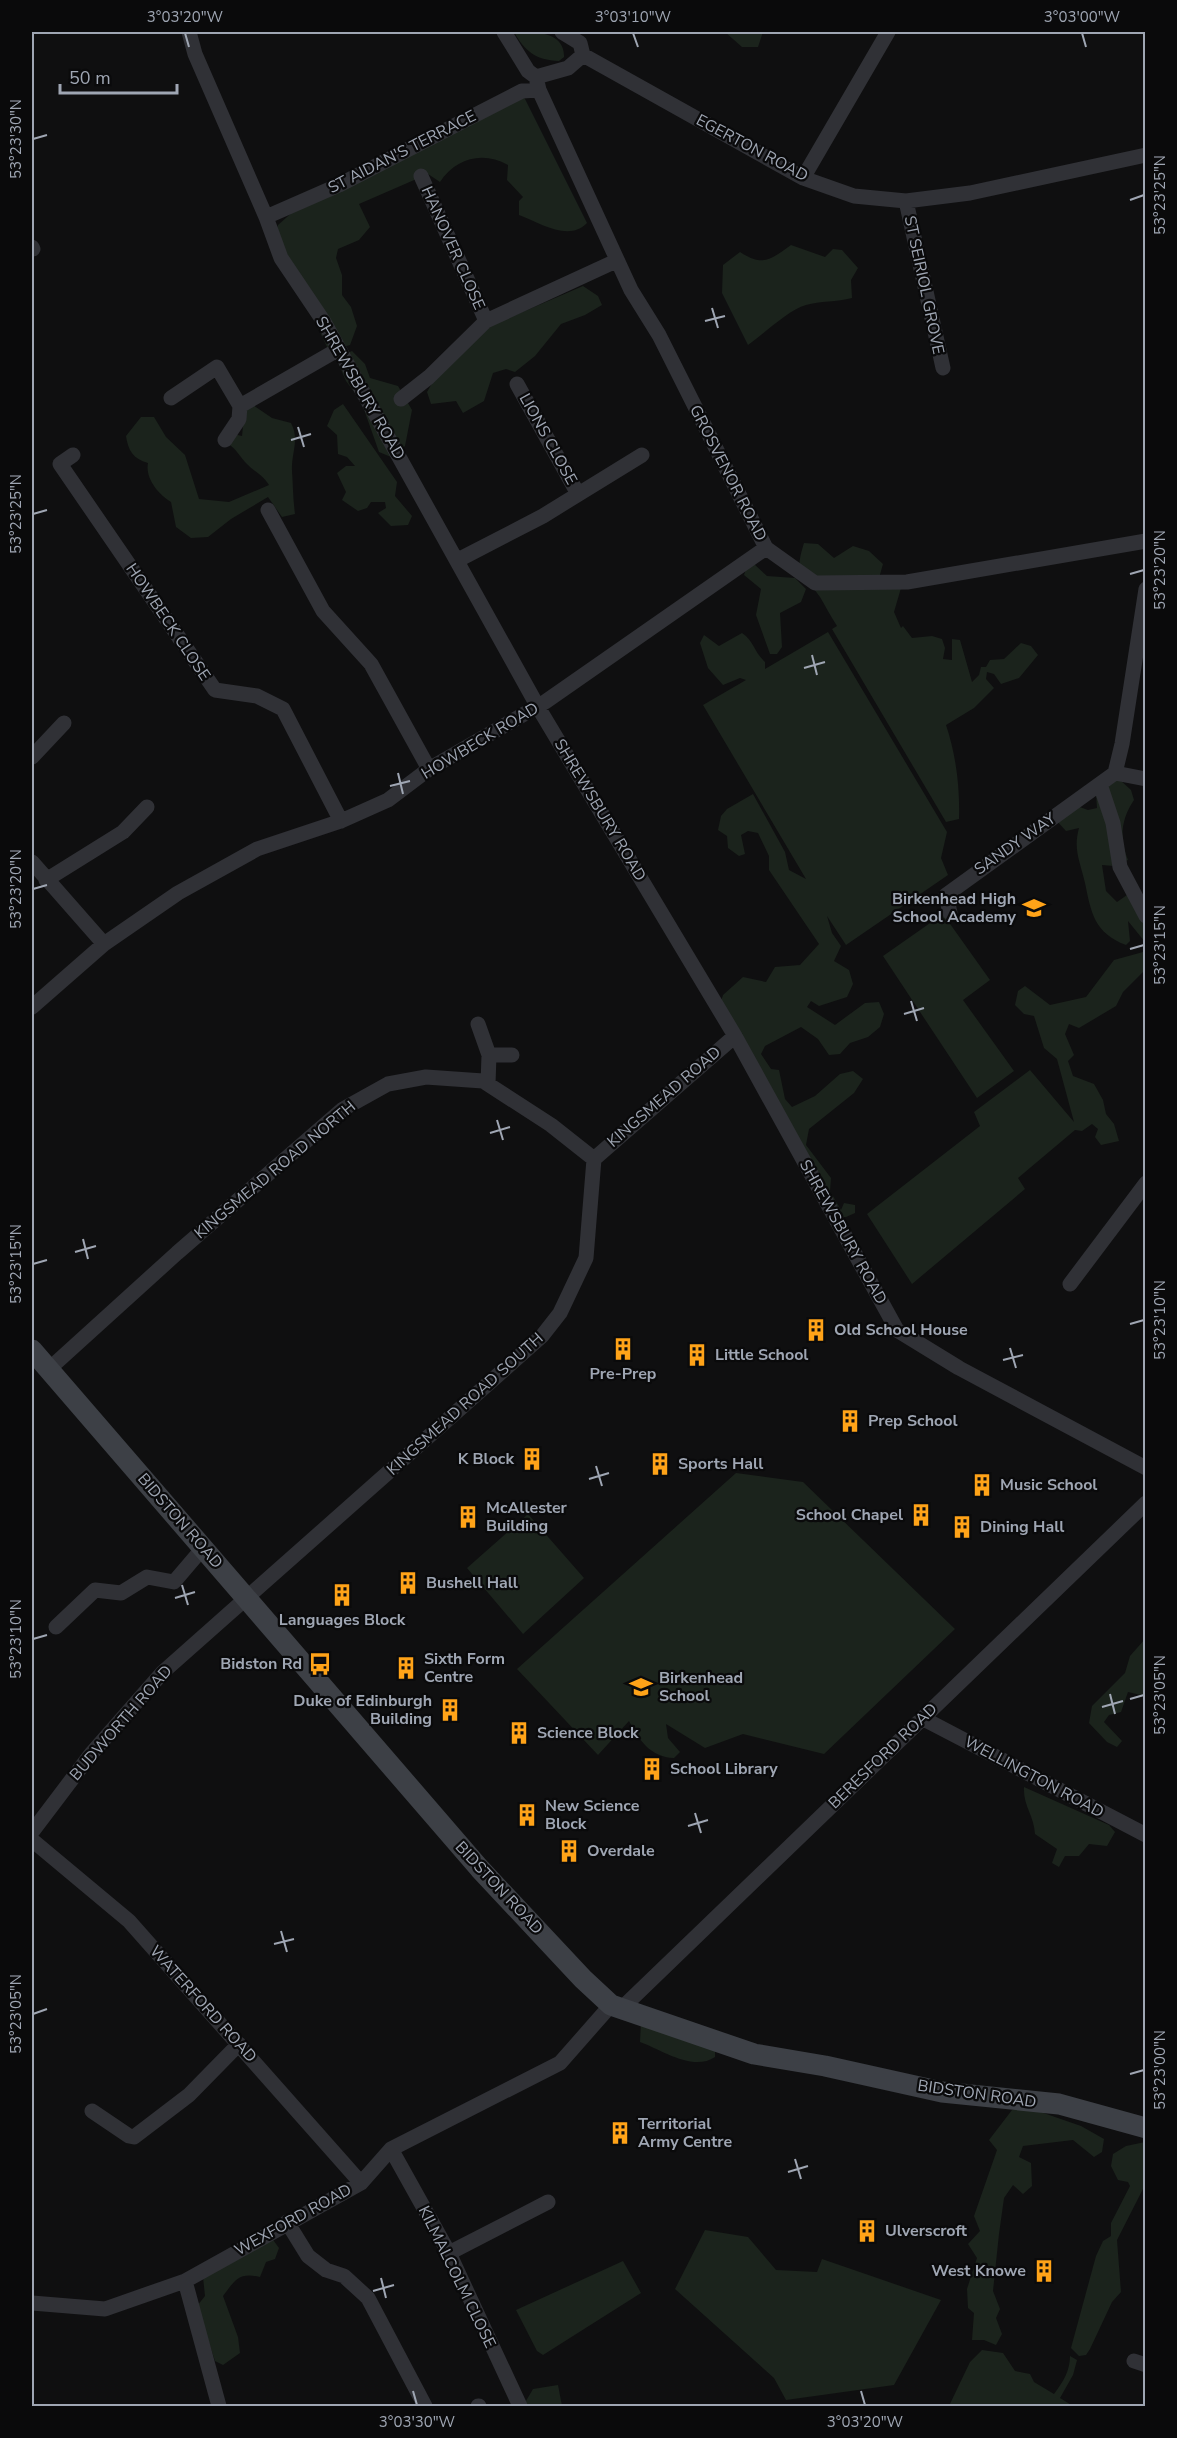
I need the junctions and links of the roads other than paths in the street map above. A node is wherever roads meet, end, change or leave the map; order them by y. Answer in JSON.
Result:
{"nodes":[{"id":1,"x":189,"y":32,"type":"edge"},
{"id":2,"x":504,"y":32,"type":"edge"},
{"id":3,"x":562,"y":32,"type":"edge"},
{"id":4,"x":888,"y":32,"type":"edge"},
{"id":5,"x":583,"y":56,"type":"junction"},
{"id":6,"x":537,"y":83,"type":"junction"},
{"id":7,"x":1146,"y":155,"type":"edge"},
{"id":8,"x":421,"y":176,"type":"dead end"},
{"id":9,"x":803,"y":178,"type":"junction"},
{"id":10,"x":906,"y":201,"type":"junction"},
{"id":11,"x":266,"y":218,"type":"junction"},
{"id":12,"x":616,"y":261,"type":"junction"},
{"id":13,"x":486,"y":321,"type":"junction"},
{"id":14,"x":339,"y":349,"type":"junction"},
{"id":15,"x":943,"y":368,"type":"dead end"},
{"id":16,"x":517,"y":384,"type":"dead end"},
{"id":17,"x":171,"y":398,"type":"dead end"},
{"id":18,"x":401,"y":399,"type":"dead end"},
{"id":19,"x":240,"y":406,"type":"junction"},
{"id":20,"x":225,"y":440,"type":"dead end"},
{"id":21,"x":73,"y":455,"type":"dead end"},
{"id":22,"x":642,"y":455,"type":"dead end"},
{"id":23,"x":578,"y":494,"type":"junction"},
{"id":24,"x":268,"y":510,"type":"dead end"},
{"id":25,"x":1146,"y":542,"type":"edge"},
{"id":26,"x":766,"y":548,"type":"junction"},
{"id":27,"x":458,"y":560,"type":"junction"},
{"id":28,"x":1146,"y":589,"type":"edge"},
{"id":29,"x":538,"y":707,"type":"junction"},
{"id":30,"x":64,"y":723,"type":"dead end"},
{"id":31,"x":32,"y":756,"type":"edge"},
{"id":32,"x":429,"y":769,"type":"junction"},
{"id":33,"x":1115,"y":772,"type":"junction"},
{"id":34,"x":1146,"y":779,"type":"edge"},
{"id":35,"x":1100,"y":784,"type":"junction"},
{"id":36,"x":147,"y":807,"type":"dead end"},
{"id":37,"x":341,"y":821,"type":"junction"},
{"id":38,"x":32,"y":862,"type":"edge"},
{"id":39,"x":46,"y":880,"type":"junction"},
{"id":40,"x":950,"y":913,"type":"dead end"},
{"id":41,"x":1146,"y":916,"type":"edge"},
{"id":42,"x":104,"y":944,"type":"junction"},
{"id":43,"x":32,"y":1006,"type":"edge"},
{"id":44,"x":478,"y":1024,"type":"dead end"},
{"id":45,"x":735,"y":1036,"type":"junction"},
{"id":46,"x":489,"y":1055,"type":"junction"},
{"id":47,"x":512,"y":1055,"type":"dead end"},
{"id":48,"x":488,"y":1084,"type":"junction"},
{"id":49,"x":594,"y":1159,"type":"junction"},
{"id":50,"x":1146,"y":1183,"type":"edge"},
{"id":51,"x":1070,"y":1284,"type":"dead end"},
{"id":52,"x":32,"y":1350,"type":"edge"},
{"id":53,"x":48,"y":1370,"type":"junction"},
{"id":54,"x":1146,"y":1468,"type":"edge"},
{"id":55,"x":1146,"y":1503,"type":"edge"},
{"id":56,"x":203,"y":1548,"type":"junction"},
{"id":57,"x":246,"y":1598,"type":"junction"},
{"id":58,"x":56,"y":1627,"type":"dead end"},
{"id":59,"x":922,"y":1718,"type":"junction"},
{"id":60,"x":32,"y":1832,"type":"edge"},
{"id":61,"x":1144,"y":1832,"type":"edge"},
{"id":62,"x":32,"y":1840,"type":"edge"},
{"id":63,"x":616,"y":2007,"type":"junction"},
{"id":64,"x":239,"y":2044,"type":"junction"},
{"id":65,"x":92,"y":2111,"type":"dead end"},
{"id":66,"x":1146,"y":2128,"type":"edge"},
{"id":67,"x":391,"y":2149,"type":"junction"},
{"id":68,"x":361,"y":2182,"type":"junction"},
{"id":69,"x":548,"y":2202,"type":"dead end"},
{"id":70,"x":286,"y":2222,"type":"junction"},
{"id":71,"x":449,"y":2253,"type":"junction"},
{"id":72,"x":185,"y":2281,"type":"junction"},
{"id":73,"x":32,"y":2303,"type":"edge"},
{"id":74,"x":219,"y":2406,"type":"edge"},
{"id":75,"x":425,"y":2406,"type":"edge"},
{"id":76,"x":520,"y":2406,"type":"edge"}],
"edges":[{"from":1,"to":11,"type":"street","name":"SHREWSBURY ROAD"},
{"from":2,"to":6,"type":"street","name":"GROSVENOR ROAD"},
{"from":3,"to":5,"type":"street"},
{"from":4,"to":9,"type":"street"},
{"from":5,"to":6,"type":"street","name":"ST AIDAN'S TERRACE"},
{"from":5,"to":9,"type":"street","name":"EGERTON ROAD"},
{"from":6,"to":11,"type":"street","name":"ST AIDAN'S TERRACE"},
{"from":6,"to":12,"type":"street","name":"GROSVENOR ROAD"},
{"from":7,"to":10,"type":"street","name":"EGERTON ROAD"},
{"from":8,"to":13,"type":"street","name":"HANOVER CLOSE"},
{"from":9,"to":10,"type":"street","name":"EGERTON ROAD"},
{"from":10,"to":15,"type":"street","name":"ST SEIRIOL GROVE"},
{"from":11,"to":14,"type":"street","name":"SHREWSBURY ROAD"},
{"from":12,"to":13,"type":"street","name":"HANOVER CLOSE"},
{"from":12,"to":26,"type":"street","name":"GROSVENOR ROAD"},
{"from":13,"to":18,"type":"street","name":"HANOVER CLOSE"},
{"from":14,"to":19,"type":"street"},
{"from":14,"to":27,"type":"street","name":"SHREWSBURY ROAD"},
{"from":16,"to":23,"type":"street","name":"LIONS CLOSE"},
{"from":17,"to":19,"type":"street"},
{"from":19,"to":20,"type":"street"},
{"from":21,"to":37,"type":"street","name":"HOWBECK CLOSE"},
{"from":22,"to":23,"type":"street"},
{"from":23,"to":27,"type":"street"},
{"from":24,"to":32,"type":"street"},
{"from":25,"to":26,"type":"street","name":"GROSVENOR ROAD"},
{"from":26,"to":29,"type":"street","name":"HOWBECK ROAD"},
{"from":27,"to":29,"type":"street","name":"SHREWSBURY ROAD"},
{"from":28,"to":33,"type":"street"},
{"from":29,"to":32,"type":"street","name":"HOWBECK ROAD"},
{"from":29,"to":45,"type":"street","name":"SHREWSBURY ROAD"},
{"from":30,"to":31,"type":"street"},
{"from":32,"to":37,"type":"street","name":"HOWBECK ROAD"},
{"from":33,"to":34,"type":"street"},
{"from":33,"to":35,"type":"street"},
{"from":35,"to":40,"type":"street","name":"SANDY WAY"},
{"from":35,"to":41,"type":"street"},
{"from":36,"to":39,"type":"street"},
{"from":37,"to":42,"type":"street","name":"HOWBECK ROAD"},
{"from":38,"to":39,"type":"street"},
{"from":39,"to":42,"type":"street"},
{"from":42,"to":43,"type":"street","name":"HOWBECK ROAD"},
{"from":44,"to":46,"type":"street"},
{"from":45,"to":49,"type":"street","name":"KINGSMEAD ROAD"},
{"from":45,"to":54,"type":"street","name":"SHREWSBURY ROAD"},
{"from":46,"to":47,"type":"street"},
{"from":46,"to":48,"type":"street"},
{"from":48,"to":49,"type":"street","name":"KINGSMEAD ROAD NORTH"},
{"from":48,"to":53,"type":"street","name":"KINGSMEAD ROAD NORTH"},
{"from":49,"to":57,"type":"street","name":"KINGSMEAD ROAD SOUTH"},
{"from":50,"to":51,"type":"street"},
{"from":52,"to":53,"type":"main road","name":"BIDSTON ROAD"},
{"from":53,"to":56,"type":"main road","name":"BIDSTON ROAD"},
{"from":55,"to":59,"type":"street","name":"BERESFORD ROAD"},
{"from":56,"to":57,"type":"main road","name":"BIDSTON ROAD"},
{"from":56,"to":58,"type":"street"},
{"from":57,"to":60,"type":"street","name":"BUDWORTH ROAD"},
{"from":57,"to":63,"type":"main road","name":"BIDSTON ROAD"},
{"from":59,"to":61,"type":"street","name":"WELLINGTON ROAD"},
{"from":59,"to":63,"type":"street","name":"BERESFORD ROAD"},
{"from":62,"to":64,"type":"street","name":"WATERFORD ROAD"},
{"from":63,"to":66,"type":"main road","name":"BIDSTON ROAD"},
{"from":63,"to":67,"type":"street","name":"WEXFORD ROAD"},
{"from":64,"to":65,"type":"street"},
{"from":64,"to":68,"type":"street","name":"WATERFORD ROAD"},
{"from":67,"to":68,"type":"street","name":"WEXFORD ROAD"},
{"from":67,"to":71,"type":"street","name":"KILMALCOLM CLOSE"},
{"from":68,"to":70,"type":"street","name":"WEXFORD ROAD"},
{"from":69,"to":71,"type":"street"},
{"from":70,"to":72,"type":"street","name":"WEXFORD ROAD"},
{"from":70,"to":75,"type":"street"},
{"from":71,"to":76,"type":"street","name":"KILMALCOLM CLOSE"},
{"from":72,"to":73,"type":"street","name":"WEXFORD ROAD"},
{"from":72,"to":74,"type":"street"}]}
